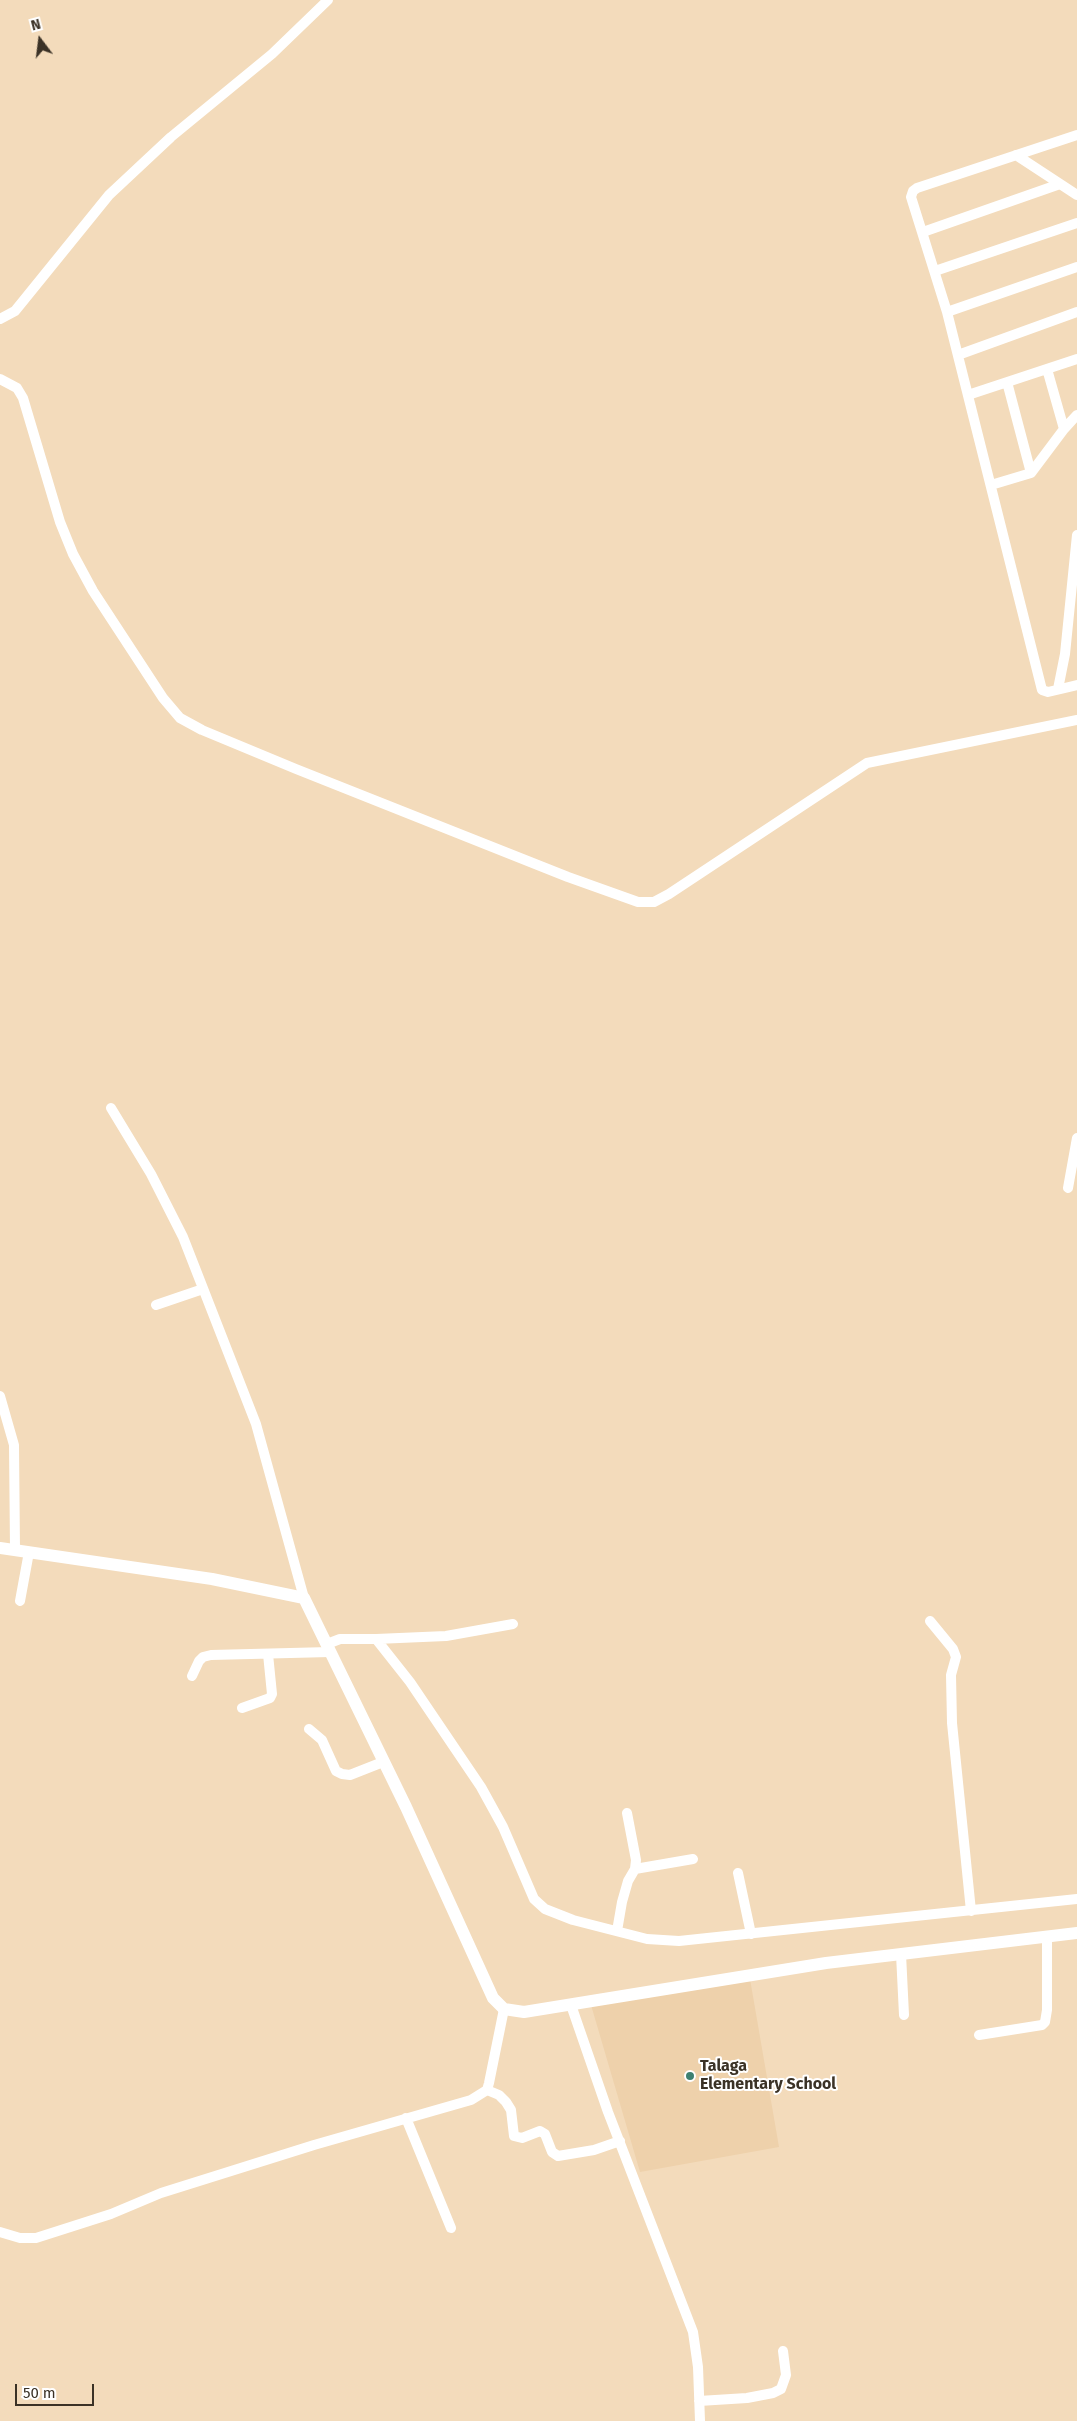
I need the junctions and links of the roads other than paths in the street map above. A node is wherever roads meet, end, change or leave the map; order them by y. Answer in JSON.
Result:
{"nodes":[{"id":1,"x":328,"y":0,"type":"edge"},
{"id":2,"x":1077,"y":135,"type":"edge"},
{"id":3,"x":1016,"y":155,"type":"junction"},
{"id":4,"x":1060,"y":184,"type":"junction"},
{"id":5,"x":1077,"y":196,"type":"edge"},
{"id":6,"x":1077,"y":223,"type":"edge"},
{"id":7,"x":922,"y":232,"type":"junction"},
{"id":8,"x":1077,"y":267,"type":"edge"},
{"id":9,"x":935,"y":271,"type":"junction"},
{"id":10,"x":947,"y":312,"type":"junction"},
{"id":11,"x":1077,"y":312,"type":"edge"},
{"id":12,"x":0,"y":319,"type":"edge"},
{"id":13,"x":958,"y":354,"type":"junction"},
{"id":14,"x":1077,"y":359,"type":"edge"},
{"id":15,"x":1047,"y":369,"type":"junction"},
{"id":16,"x":0,"y":378,"type":"edge"},
{"id":17,"x":1007,"y":382,"type":"junction"},
{"id":18,"x":968,"y":395,"type":"junction"},
{"id":19,"x":1077,"y":415,"type":"edge"},
{"id":20,"x":1064,"y":429,"type":"junction"},
{"id":21,"x":1031,"y":473,"type":"junction"},
{"id":22,"x":991,"y":485,"type":"junction"},
{"id":23,"x":1077,"y":535,"type":"edge"},
{"id":24,"x":1077,"y":686,"type":"edge"},
{"id":25,"x":1058,"y":689,"type":"junction"},
{"id":26,"x":1077,"y":720,"type":"edge"},
{"id":27,"x":111,"y":1108,"type":"dead end"},
{"id":28,"x":1077,"y":1138,"type":"edge"},
{"id":29,"x":1075,"y":1167,"type":"edge"},
{"id":30,"x":1068,"y":1188,"type":"dead end"},
{"id":31,"x":203,"y":1289,"type":"junction"},
{"id":32,"x":156,"y":1305,"type":"dead end"},
{"id":33,"x":0,"y":1396,"type":"edge"},
{"id":34,"x":0,"y":1548,"type":"edge"},
{"id":35,"x":15,"y":1550,"type":"junction"},
{"id":36,"x":29,"y":1552,"type":"junction"},
{"id":37,"x":304,"y":1598,"type":"junction"},
{"id":38,"x":20,"y":1601,"type":"dead end"},
{"id":39,"x":930,"y":1621,"type":"dead end"},
{"id":40,"x":513,"y":1624,"type":"dead end"},
{"id":41,"x":376,"y":1639,"type":"junction"},
{"id":42,"x":328,"y":1648,"type":"junction"},
{"id":43,"x":268,"y":1654,"type":"junction"},
{"id":44,"x":192,"y":1676,"type":"dead end"},
{"id":45,"x":242,"y":1708,"type":"dead end"},
{"id":46,"x":309,"y":1728,"type":"dead end"},
{"id":47,"x":383,"y":1762,"type":"junction"},
{"id":48,"x":627,"y":1813,"type":"dead end"},
{"id":49,"x":693,"y":1859,"type":"dead end"},
{"id":50,"x":635,"y":1869,"type":"junction"},
{"id":51,"x":738,"y":1872,"type":"dead end"},
{"id":52,"x":1077,"y":1899,"type":"edge"},
{"id":53,"x":971,"y":1911,"type":"junction"},
{"id":54,"x":616,"y":1931,"type":"junction"},
{"id":55,"x":1077,"y":1933,"type":"edge"},
{"id":56,"x":751,"y":1934,"type":"junction"},
{"id":57,"x":1047,"y":1938,"type":"junction"},
{"id":58,"x":901,"y":1954,"type":"junction"},
{"id":59,"x":571,"y":2005,"type":"junction"},
{"id":60,"x":504,"y":2010,"type":"junction"},
{"id":61,"x":904,"y":2015,"type":"dead end"},
{"id":62,"x":978,"y":2035,"type":"dead end"},
{"id":63,"x":486,"y":2090,"type":"junction"},
{"id":64,"x":406,"y":2118,"type":"junction"},
{"id":65,"x":620,"y":2141,"type":"junction"},
{"id":66,"x":451,"y":2228,"type":"dead end"},
{"id":67,"x":0,"y":2232,"type":"edge"},
{"id":68,"x":783,"y":2351,"type":"dead end"},
{"id":69,"x":699,"y":2402,"type":"junction"},
{"id":70,"x":700,"y":2421,"type":"edge"}],
"edges":[{"from":1,"to":12,"type":"street"},
{"from":2,"to":3,"type":"street"},
{"from":3,"to":4,"type":"street"},
{"from":3,"to":7,"type":"street"},
{"from":4,"to":5,"type":"street"},
{"from":4,"to":7,"type":"street"},
{"from":6,"to":9,"type":"street"},
{"from":7,"to":9,"type":"street"},
{"from":8,"to":10,"type":"street"},
{"from":9,"to":10,"type":"street"},
{"from":10,"to":13,"type":"street"},
{"from":11,"to":13,"type":"street"},
{"from":13,"to":18,"type":"street"},
{"from":14,"to":15,"type":"street"},
{"from":15,"to":17,"type":"street"},
{"from":15,"to":20,"type":"street"},
{"from":16,"to":26,"type":"street"},
{"from":17,"to":18,"type":"street"},
{"from":17,"to":21,"type":"street"},
{"from":18,"to":22,"type":"street"},
{"from":19,"to":20,"type":"street"},
{"from":20,"to":21,"type":"street"},
{"from":21,"to":22,"type":"street"},
{"from":22,"to":25,"type":"street"},
{"from":23,"to":25,"type":"street"},
{"from":24,"to":25,"type":"street"},
{"from":27,"to":31,"type":"street"},
{"from":28,"to":29,"type":"street"},
{"from":29,"to":30,"type":"street"},
{"from":31,"to":32,"type":"street"},
{"from":31,"to":37,"type":"street"},
{"from":33,"to":35,"type":"street"},
{"from":34,"to":35,"type":"street"},
{"from":35,"to":36,"type":"street"},
{"from":36,"to":37,"type":"street"},
{"from":36,"to":38,"type":"street"},
{"from":37,"to":42,"type":"street"},
{"from":39,"to":53,"type":"street"},
{"from":40,"to":41,"type":"street"},
{"from":41,"to":42,"type":"street"},
{"from":41,"to":54,"type":"street"},
{"from":42,"to":43,"type":"street"},
{"from":42,"to":47,"type":"street"},
{"from":43,"to":44,"type":"street"},
{"from":43,"to":45,"type":"street"},
{"from":46,"to":47,"type":"street"},
{"from":47,"to":60,"type":"street"},
{"from":48,"to":50,"type":"street"},
{"from":49,"to":50,"type":"street"},
{"from":50,"to":54,"type":"street"},
{"from":51,"to":56,"type":"street"},
{"from":52,"to":53,"type":"street"},
{"from":53,"to":56,"type":"street"},
{"from":54,"to":56,"type":"street"},
{"from":55,"to":57,"type":"street"},
{"from":57,"to":58,"type":"street"},
{"from":57,"to":62,"type":"street"},
{"from":58,"to":59,"type":"street"},
{"from":58,"to":61,"type":"street"},
{"from":59,"to":60,"type":"street"},
{"from":59,"to":65,"type":"street"},
{"from":60,"to":63,"type":"street"},
{"from":63,"to":64,"type":"street"},
{"from":63,"to":65,"type":"street"},
{"from":64,"to":66,"type":"street"},
{"from":64,"to":67,"type":"street"},
{"from":65,"to":69,"type":"street"},
{"from":68,"to":69,"type":"street"},
{"from":69,"to":70,"type":"street"}]}
